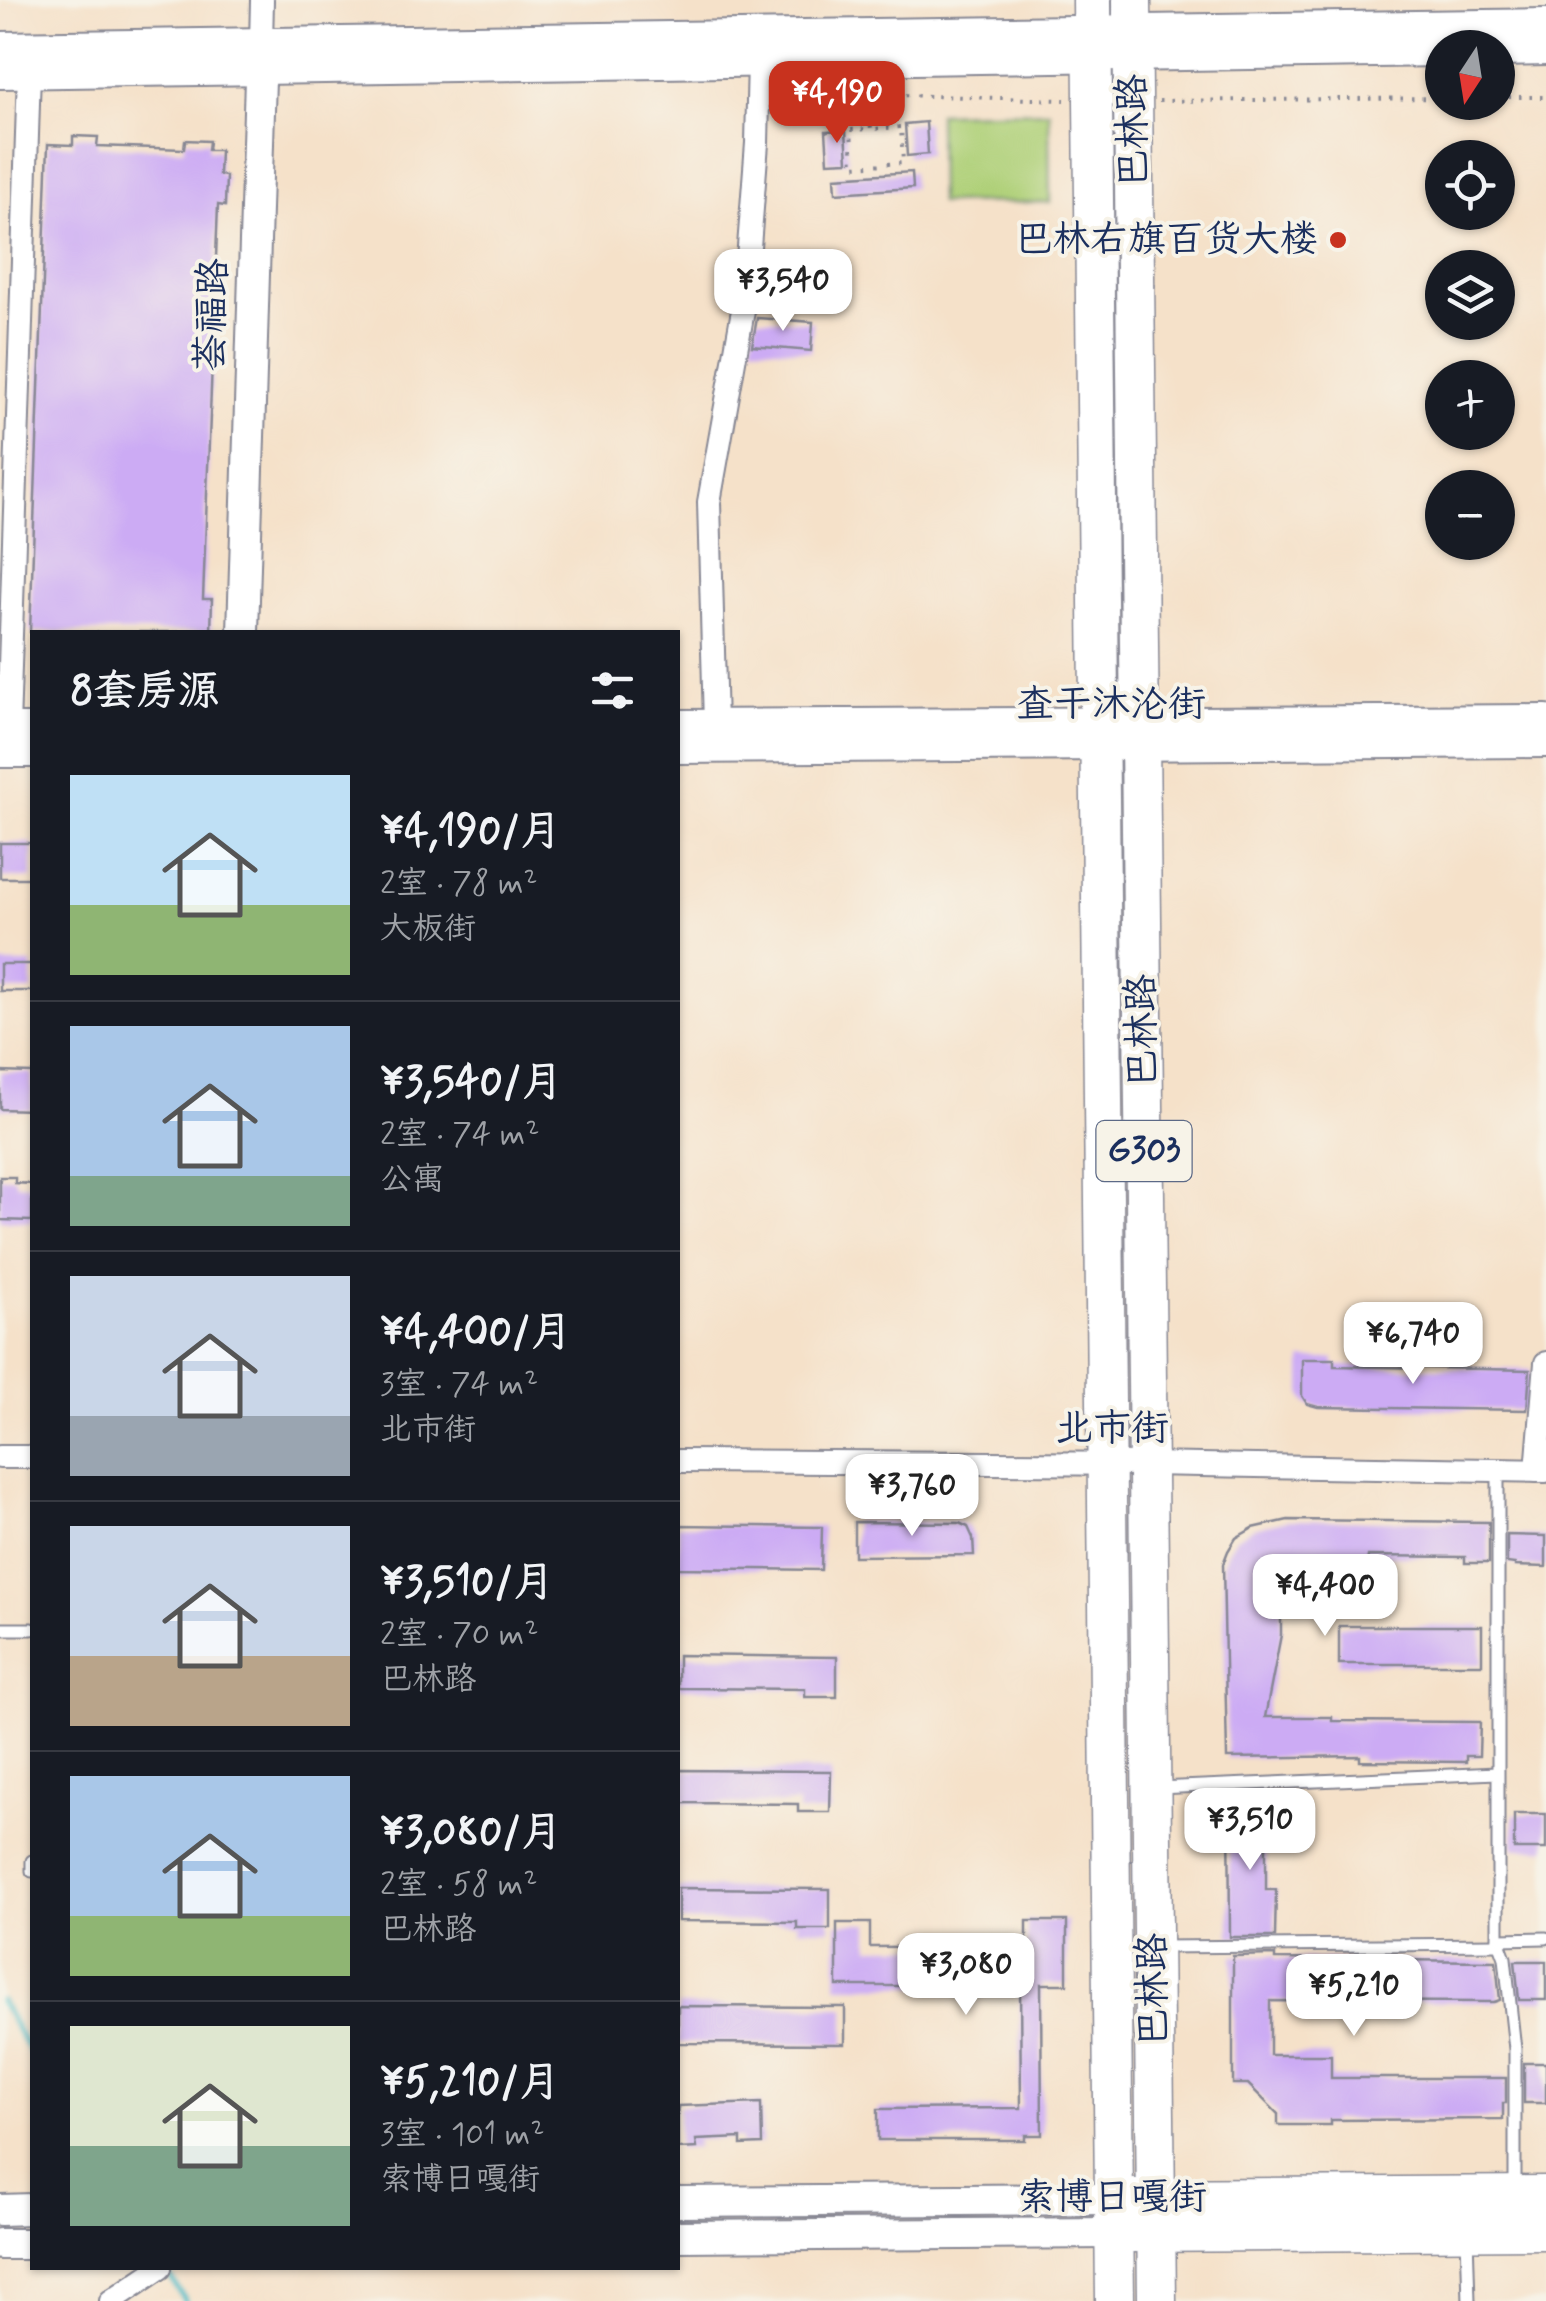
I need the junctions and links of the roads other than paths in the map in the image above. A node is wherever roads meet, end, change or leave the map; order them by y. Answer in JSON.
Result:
{"nodes":[{"id":1,"x":262,"y":0,"type":"edge"},
{"id":2,"x":1546,"y":25,"type":"edge"},
{"id":3,"x":1092,"y":28,"type":"edge"},
{"id":4,"x":1133,"y":28,"type":"edge"},
{"id":5,"x":0,"y":48,"type":"edge"},
{"id":6,"x":1425,"y":49,"type":"edge"},
{"id":7,"x":1546,"y":49,"type":"edge"},
{"id":8,"x":1515,"y":50,"type":"edge"},
{"id":9,"x":261,"y":56,"type":"junction"},
{"id":10,"x":14,"y":72,"type":"edge"},
{"id":11,"x":759,"y":73,"type":"junction"},
{"id":12,"x":243,"y":630,"type":"edge"},
{"id":13,"x":1546,"y":720,"type":"edge"},
{"id":14,"x":680,"y":725,"type":"edge"},
{"id":15,"x":715,"y":725,"type":"junction"},
{"id":16,"x":1099,"y":734,"type":"junction"},
{"id":17,"x":1140,"y":734,"type":"junction"},
{"id":18,"x":10,"y":735,"type":"edge"},
{"id":19,"x":1546,"y":742,"type":"edge"},
{"id":20,"x":680,"y":748,"type":"edge"},
{"id":21,"x":30,"y":750,"type":"edge"},
{"id":22,"x":1546,"y":1363,"type":"edge"},
{"id":23,"x":0,"y":1457,"type":"edge"},
{"id":24,"x":30,"y":1457,"type":"edge"},
{"id":25,"x":680,"y":1461,"type":"edge"},
{"id":26,"x":1106,"y":1464,"type":"junction"},
{"id":27,"x":1148,"y":1464,"type":"junction"},
{"id":28,"x":1498,"y":1470,"type":"junction"},
{"id":29,"x":1542,"y":1471,"type":"edge"},
{"id":30,"x":0,"y":1629,"type":"edge"},
{"id":31,"x":30,"y":1630,"type":"edge"},
{"id":32,"x":1497,"y":1772,"type":"junction"},
{"id":33,"x":1152,"y":1788,"type":"junction"},
{"id":34,"x":1546,"y":1938,"type":"edge"},
{"id":35,"x":1498,"y":1942,"type":"junction"},
{"id":36,"x":1153,"y":1947,"type":"junction"},
{"id":37,"x":1530,"y":2196,"type":"edge"},
{"id":38,"x":680,"y":2202,"type":"edge"},
{"id":39,"x":30,"y":2209,"type":"edge"},
{"id":40,"x":0,"y":2210,"type":"edge"},
{"id":41,"x":1156,"y":2215,"type":"junction"},
{"id":42,"x":1113,"y":2216,"type":"junction"},
{"id":43,"x":1467,"y":2230,"type":"junction"},
{"id":44,"x":1546,"y":2230,"type":"edge"},
{"id":45,"x":680,"y":2236,"type":"edge"},
{"id":46,"x":0,"y":2244,"type":"edge"},
{"id":47,"x":30,"y":2244,"type":"edge"},
{"id":48,"x":157,"y":2270,"type":"edge"},
{"id":49,"x":111,"y":2301,"type":"edge"},
{"id":50,"x":1114,"y":2301,"type":"edge"},
{"id":51,"x":1157,"y":2301,"type":"edge"},
{"id":52,"x":1469,"y":2301,"type":"edge"}],
"edges":[{"from":1,"to":9,"type":"street","name":"荟福路"},
{"from":2,"to":4,"type":"main road"},
{"from":3,"to":4,"type":"main road"},
{"from":3,"to":9,"type":"main road"},
{"from":3,"to":11,"type":"main road"},
{"from":3,"to":16,"type":"main road","name":"巴林路","number":"G303"},
{"from":4,"to":6,"type":"main road"},
{"from":4,"to":17,"type":"main road","name":"巴林路","number":"G303"},
{"from":5,"to":9,"type":"main road"},
{"from":7,"to":8,"type":"main road"},
{"from":9,"to":10,"type":"main road"},
{"from":9,"to":11,"type":"main road"},
{"from":9,"to":12,"type":"street","name":"荟福路"},
{"from":10,"to":18,"type":"street"},
{"from":11,"to":15,"type":"street"},
{"from":13,"to":17,"type":"street","name":"查干沐沦街"},
{"from":14,"to":15,"type":"street","name":"查干沐沦街"},
{"from":15,"to":16,"type":"street","name":"查干沐沦街"},
{"from":16,"to":17,"type":"street","name":"查干沐沦街"},
{"from":16,"to":20,"type":"street","name":"查干沐沦街"},
{"from":16,"to":26,"type":"main road","name":"巴林路","number":"G303"},
{"from":17,"to":19,"type":"street","name":"查干沐沦街"},
{"from":17,"to":27,"type":"main road","name":"巴林路","number":"G303"},
{"from":18,"to":21,"type":"street"},
{"from":22,"to":29,"type":"street"},
{"from":23,"to":24,"type":"street"},
{"from":25,"to":26,"type":"street","name":"北市街"},
{"from":26,"to":27,"type":"street","name":"北市街"},
{"from":26,"to":42,"type":"main road","name":"巴林路","number":"G303"},
{"from":27,"to":28,"type":"street","name":"北市街"},
{"from":27,"to":33,"type":"main road","name":"巴林路","number":"G303"},
{"from":28,"to":29,"type":"street","name":"北市街"},
{"from":28,"to":32,"type":"lane"},
{"from":30,"to":31,"type":"lane"},
{"from":32,"to":33,"type":"lane"},
{"from":32,"to":35,"type":"lane"},
{"from":33,"to":36,"type":"main road","name":"巴林路","number":"G303"},
{"from":34,"to":35,"type":"lane"},
{"from":35,"to":36,"type":"lane"},
{"from":35,"to":37,"type":"lane"},
{"from":36,"to":41,"type":"main road","name":"巴林路","number":"G303"},
{"from":37,"to":41,"type":"main road","name":"索博日嘎街"},
{"from":38,"to":42,"type":"street","name":"索博日嘎街"},
{"from":39,"to":40,"type":"street"},
{"from":41,"to":42,"type":"main road","name":"索博日嘎街"},
{"from":41,"to":43,"type":"main road","name":"索博日嘎街"},
{"from":41,"to":51,"type":"main road","name":"巴林路","number":"G303"},
{"from":42,"to":45,"type":"street","name":"索博日嘎街"},
{"from":42,"to":50,"type":"main road","name":"巴林路","number":"G303"},
{"from":43,"to":44,"type":"main road","name":"索博日嘎街"},
{"from":43,"to":52,"type":"lane"},
{"from":46,"to":47,"type":"street"},
{"from":48,"to":49,"type":"street"}]}
